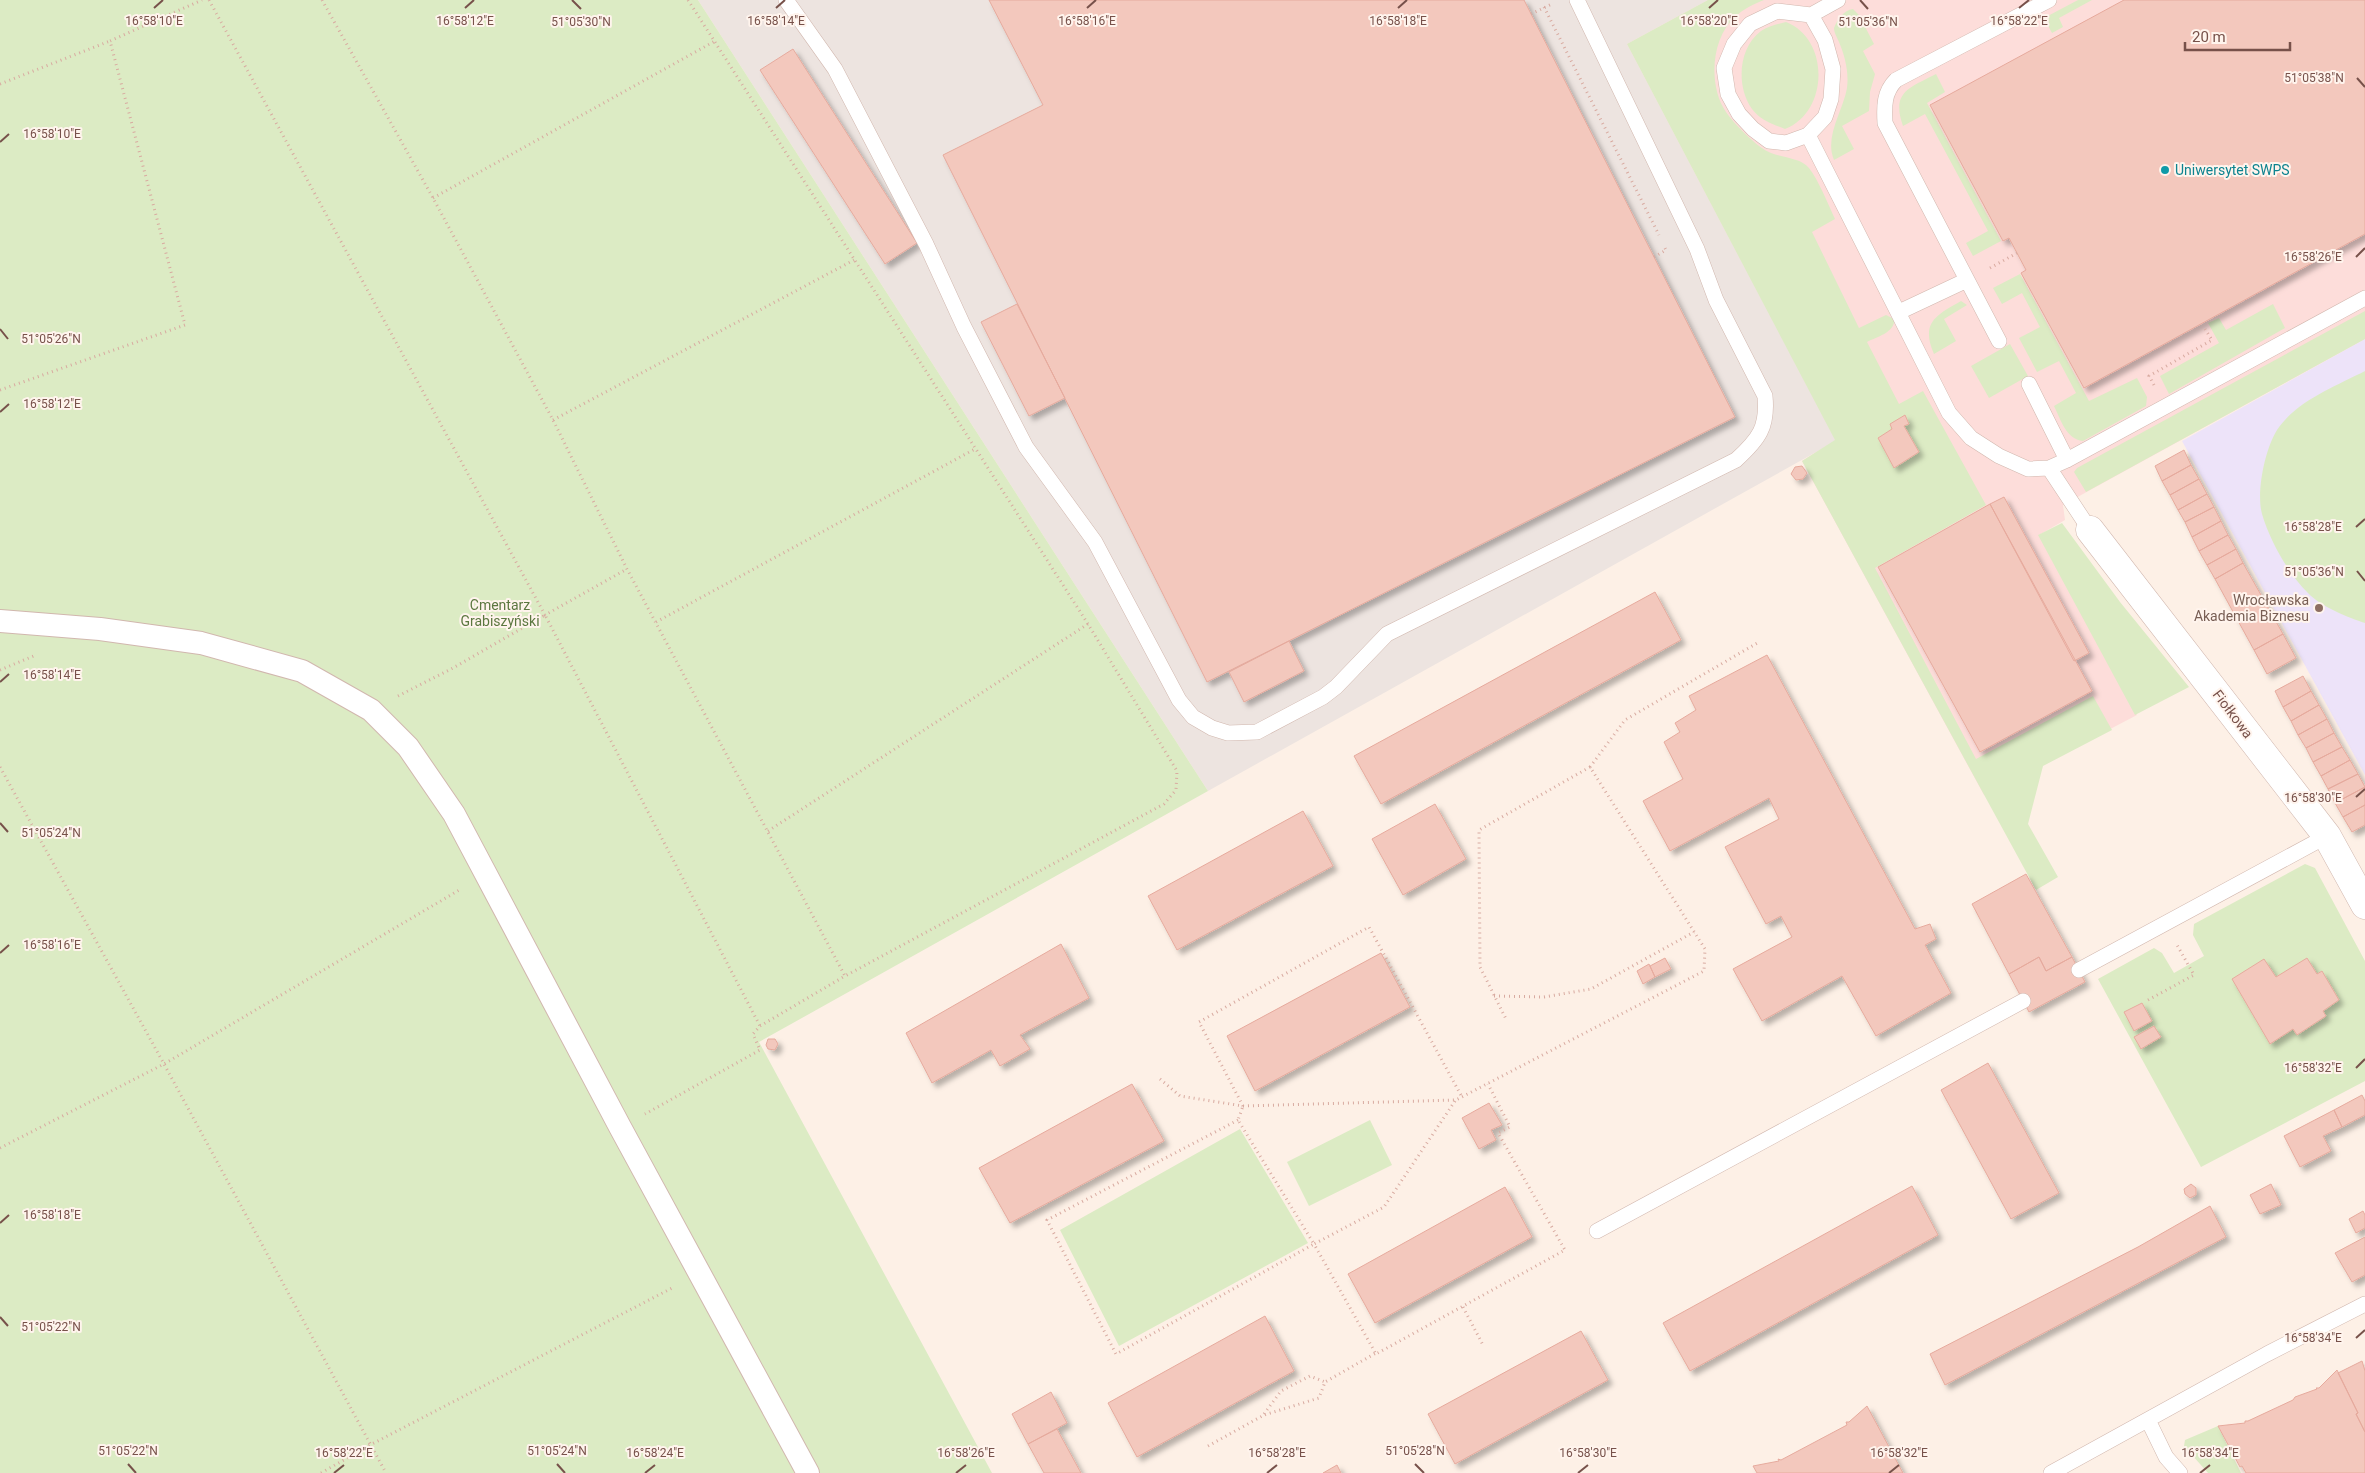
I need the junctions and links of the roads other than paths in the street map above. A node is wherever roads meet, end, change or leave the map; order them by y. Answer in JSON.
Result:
{"nodes":[{"id":1,"x":786,"y":0,"type":"edge"},
{"id":2,"x":1577,"y":0,"type":"edge"},
{"id":3,"x":1838,"y":0,"type":"edge"},
{"id":4,"x":2049,"y":0,"type":"edge"},
{"id":5,"x":1811,"y":15,"type":"junction"},
{"id":6,"x":1808,"y":135,"type":"junction"},
{"id":7,"x":1967,"y":280,"type":"junction"},
{"id":8,"x":2365,"y":298,"type":"edge"},
{"id":9,"x":1899,"y":312,"type":"junction"},
{"id":10,"x":1999,"y":341,"type":"dead end"},
{"id":11,"x":2029,"y":384,"type":"dead end"},
{"id":12,"x":2067,"y":460,"type":"junction"},
{"id":13,"x":2049,"y":468,"type":"junction"},
{"id":14,"x":2090,"y":530,"type":"joint"},
{"id":15,"x":0,"y":621,"type":"edge"},
{"id":16,"x":2327,"y":836,"type":"junction"},
{"id":17,"x":2365,"y":905,"type":"edge"},
{"id":18,"x":2079,"y":970,"type":"dead end"},
{"id":19,"x":2023,"y":1001,"type":"dead end"},
{"id":20,"x":1597,"y":1231,"type":"dead end"},
{"id":21,"x":2365,"y":1304,"type":"edge"},
{"id":22,"x":2148,"y":1420,"type":"junction"},
{"id":23,"x":808,"y":1473,"type":"edge"},
{"id":24,"x":2051,"y":1473,"type":"edge"},
{"id":25,"x":2180,"y":1473,"type":"edge"}],
"edges":[{"from":1,"to":2,"type":"lane"},
{"from":3,"to":5,"type":"lane"},
{"from":4,"to":7,"type":"lane"},
{"from":5,"to":6,"type":"lane"},
{"from":5,"to":6,"type":"lane"},
{"from":6,"to":9,"type":"lane"},
{"from":7,"to":9,"type":"lane"},
{"from":7,"to":10,"type":"lane"},
{"from":8,"to":12,"type":"lane"},
{"from":9,"to":13,"type":"lane"},
{"from":11,"to":12,"type":"lane"},
{"from":12,"to":13,"type":"lane"},
{"from":13,"to":14,"type":"lane"},
{"from":14,"to":16,"type":"street","name":"Fiołkowa"},
{"from":15,"to":23,"type":"street"},
{"from":16,"to":17,"type":"street","name":"Fiołkowa"},
{"from":16,"to":18,"type":"lane"},
{"from":19,"to":20,"type":"lane"},
{"from":21,"to":22,"type":"lane"},
{"from":22,"to":24,"type":"lane"},
{"from":22,"to":25,"type":"lane"}]}
